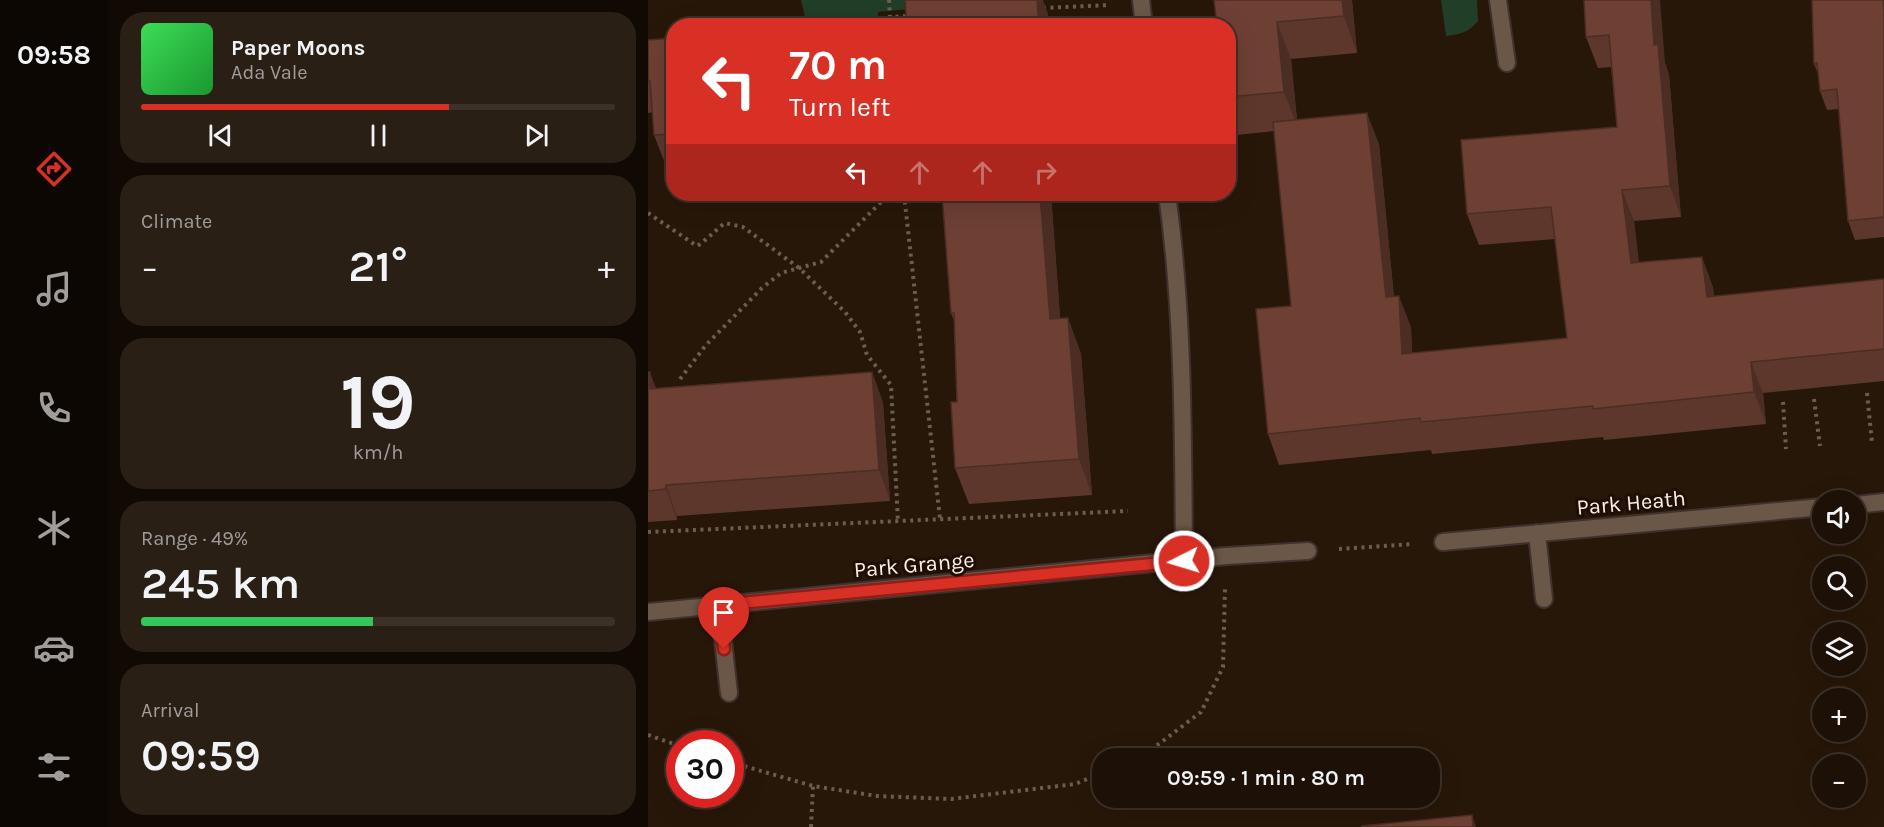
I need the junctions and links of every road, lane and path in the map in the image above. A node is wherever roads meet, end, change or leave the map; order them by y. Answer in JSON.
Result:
{"nodes":[{"id":1,"x":889,"y":0,"type":"edge"},
{"id":2,"x":1498,"y":0,"type":"edge"},
{"id":3,"x":1141,"y":1,"type":"edge"},
{"id":4,"x":1038,"y":9,"type":"edge"},
{"id":5,"x":913,"y":16,"type":"edge"},
{"id":6,"x":890,"y":17,"type":"joint"},
{"id":7,"x":1143,"y":18,"type":"edge"},
{"id":8,"x":1507,"y":63,"type":"dead end"},
{"id":9,"x":882,"y":201,"type":"edge"},
{"id":10,"x":905,"y":201,"type":"edge"},
{"id":11,"x":1168,"y":201,"type":"edge"},
{"id":12,"x":648,"y":213,"type":"edge"},
{"id":13,"x":799,"y":268,"type":"junction"},
{"id":14,"x":680,"y":379,"type":"dead end"},
{"id":15,"x":1867,"y":393,"type":"dead end"},
{"id":16,"x":1814,"y":399,"type":"dead end"},
{"id":17,"x":1783,"y":402,"type":"dead end"},
{"id":18,"x":1872,"y":443,"type":"dead end"},
{"id":19,"x":1820,"y":446,"type":"dead end"},
{"id":20,"x":1786,"y":449,"type":"dead end"},
{"id":21,"x":1884,"y":502,"type":"edge"},
{"id":22,"x":1866,"y":503,"type":"edge"},
{"id":23,"x":1812,"y":508,"type":"edge"},
{"id":24,"x":1128,"y":511,"type":"dead end"},
{"id":25,"x":940,"y":519,"type":"junction"},
{"id":26,"x":898,"y":522,"type":"junction"},
{"id":27,"x":648,"y":532,"type":"edge"},
{"id":28,"x":1537,"y":533,"type":"junction"},
{"id":29,"x":1443,"y":542,"type":"joint"},
{"id":30,"x":1308,"y":551,"type":"joint"},
{"id":31,"x":1227,"y":556,"type":"junction"},
{"id":32,"x":1184,"y":561,"type":"junction"},
{"id":33,"x":1544,"y":599,"type":"dead end"},
{"id":34,"x":719,"y":605,"type":"junction"},
{"id":35,"x":648,"y":612,"type":"edge"},
{"id":36,"x":729,"y":693,"type":"dead end"},
{"id":37,"x":648,"y":735,"type":"edge"},
{"id":38,"x":666,"y":741,"type":"edge"},
{"id":39,"x":1154,"y":748,"type":"edge"},
{"id":40,"x":744,"y":766,"type":"edge"},
{"id":41,"x":1092,"y":777,"type":"edge"},
{"id":42,"x":813,"y":786,"type":"junction"},
{"id":43,"x":811,"y":827,"type":"edge"}],
"edges":[{"from":1,"to":6,"type":"path"},
{"from":2,"to":8,"type":"street"},
{"from":3,"to":4,"type":"path"},
{"from":3,"to":7,"type":"street"},
{"from":5,"to":6,"type":"path"},
{"from":9,"to":13,"type":"path"},
{"from":10,"to":25,"type":"path"},
{"from":11,"to":32,"type":"street"},
{"from":12,"to":13,"type":"path"},
{"from":13,"to":14,"type":"path"},
{"from":13,"to":26,"type":"path"},
{"from":15,"to":18,"type":"path"},
{"from":16,"to":19,"type":"path"},
{"from":17,"to":20,"type":"path"},
{"from":21,"to":22,"type":"street"},
{"from":23,"to":28,"type":"street","name":"Park Heath"},
{"from":24,"to":25,"type":"path"},
{"from":25,"to":26,"type":"path"},
{"from":26,"to":27,"type":"path"},
{"from":28,"to":29,"type":"street","name":"Park Heath"},
{"from":28,"to":33,"type":"street"},
{"from":29,"to":30,"type":"path"},
{"from":30,"to":31,"type":"street","name":"Park Grange"},
{"from":31,"to":32,"type":"street","name":"Park Grange"},
{"from":31,"to":39,"type":"path"},
{"from":32,"to":34,"type":"street","name":"Park Grange"},
{"from":34,"to":35,"type":"street","name":"Park Grange"},
{"from":34,"to":36,"type":"street"},
{"from":37,"to":38,"type":"path"},
{"from":40,"to":42,"type":"path"},
{"from":41,"to":42,"type":"path"},
{"from":42,"to":43,"type":"path"}]}
